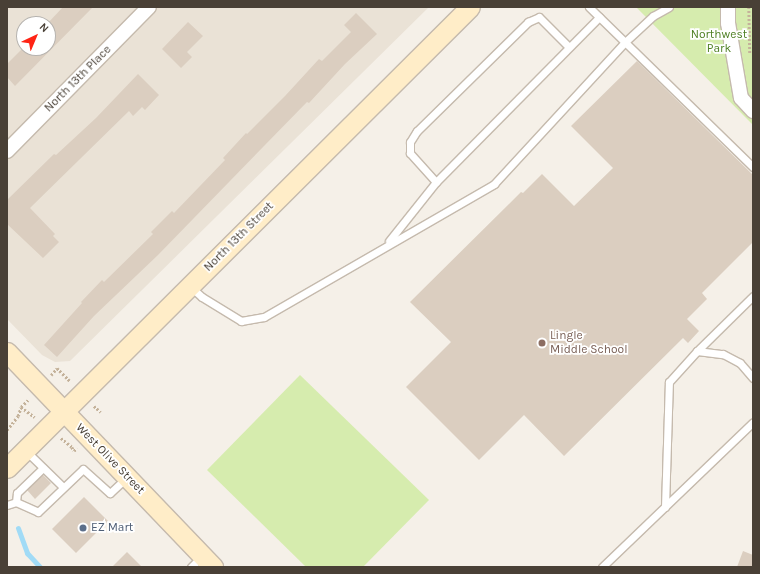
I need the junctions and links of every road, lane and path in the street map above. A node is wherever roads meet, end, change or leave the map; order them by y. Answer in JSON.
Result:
{"nodes":[{"id":1,"x":149,"y":7,"type":"edge"},
{"id":2,"x":470,"y":7,"type":"edge"},
{"id":3,"x":589,"y":7,"type":"edge"},
{"id":4,"x":669,"y":7,"type":"edge"},
{"id":5,"x":728,"y":7,"type":"edge"},
{"id":6,"x":749,"y":7,"type":"edge"},
{"id":7,"x":599,"y":17,"type":"junction"},
{"id":8,"x":625,"y":42,"type":"junction"},
{"id":9,"x":569,"y":47,"type":"junction"},
{"id":10,"x":750,"y":61,"type":"dead end"},
{"id":11,"x":753,"y":111,"type":"edge"},
{"id":12,"x":7,"y":151,"type":"edge"},
{"id":13,"x":753,"y":167,"type":"edge"},
{"id":14,"x":436,"y":182,"type":"junction"},
{"id":15,"x":386,"y":245,"type":"junction"},
{"id":16,"x":190,"y":286,"type":"junction"},
{"id":17,"x":753,"y":296,"type":"edge"},
{"id":18,"x":697,"y":351,"type":"junction"},
{"id":19,"x":7,"y":352,"type":"edge"},
{"id":20,"x":55,"y":371,"type":"dead end"},
{"id":21,"x":60,"y":371,"type":"dead end"},
{"id":22,"x":753,"y":378,"type":"edge"},
{"id":23,"x":24,"y":404,"type":"dead end"},
{"id":24,"x":21,"y":407,"type":"junction"},
{"id":25,"x":98,"y":409,"type":"dead end"},
{"id":26,"x":24,"y":410,"type":"dead end"},
{"id":27,"x":64,"y":411,"type":"junction"},
{"id":28,"x":101,"y":412,"type":"dead end"},
{"id":29,"x":753,"y":422,"type":"edge"},
{"id":30,"x":7,"y":430,"type":"edge"},
{"id":31,"x":72,"y":447,"type":"dead end"},
{"id":32,"x":25,"y":450,"type":"junction"},
{"id":33,"x":74,"y":451,"type":"dead end"},
{"id":34,"x":7,"y":468,"type":"edge"},
{"id":35,"x":43,"y":468,"type":"junction"},
{"id":36,"x":127,"y":477,"type":"junction"},
{"id":37,"x":63,"y":487,"type":"junction"},
{"id":38,"x":16,"y":502,"type":"junction"},
{"id":39,"x":7,"y":505,"type":"edge"},
{"id":40,"x":665,"y":507,"type":"junction"},
{"id":41,"x":202,"y":563,"type":"edge"},
{"id":42,"x":602,"y":567,"type":"edge"}],
"edges":[{"from":1,"to":12,"type":"street","name":"North 13th Place"},
{"from":2,"to":16,"type":"main road","name":"North 13th Street"},
{"from":3,"to":7,"type":"lane"},
{"from":4,"to":8,"type":"lane"},
{"from":5,"to":11,"type":"street"},
{"from":6,"to":10,"type":"path"},
{"from":7,"to":8,"type":"lane"},
{"from":7,"to":9,"type":"lane"},
{"from":8,"to":13,"type":"lane"},
{"from":8,"to":15,"type":"lane"},
{"from":9,"to":14,"type":"lane"},
{"from":9,"to":14,"type":"lane"},
{"from":14,"to":15,"type":"lane"},
{"from":15,"to":16,"type":"lane"},
{"from":16,"to":27,"type":"main road","name":"North 13th Street"},
{"from":17,"to":18,"type":"lane"},
{"from":18,"to":22,"type":"lane"},
{"from":18,"to":40,"type":"lane"},
{"from":19,"to":27,"type":"main road","name":"West Olive Street"},
{"from":20,"to":21,"type":"path"},
{"from":23,"to":24,"type":"path"},
{"from":24,"to":26,"type":"path"},
{"from":24,"to":30,"type":"path"},
{"from":25,"to":28,"type":"path"},
{"from":27,"to":32,"type":"main road","name":"North 13th Street"},
{"from":27,"to":36,"type":"main road","name":"West Olive Street"},
{"from":29,"to":40,"type":"lane"},
{"from":31,"to":33,"type":"path"},
{"from":32,"to":34,"type":"main road","name":"North 13th Street"},
{"from":32,"to":35,"type":"lane"},
{"from":35,"to":37,"type":"lane"},
{"from":35,"to":38,"type":"lane"},
{"from":36,"to":37,"type":"lane"},
{"from":36,"to":41,"type":"main road","name":"West Olive Street"},
{"from":37,"to":38,"type":"lane"},
{"from":38,"to":39,"type":"lane"},
{"from":40,"to":42,"type":"lane"}]}
